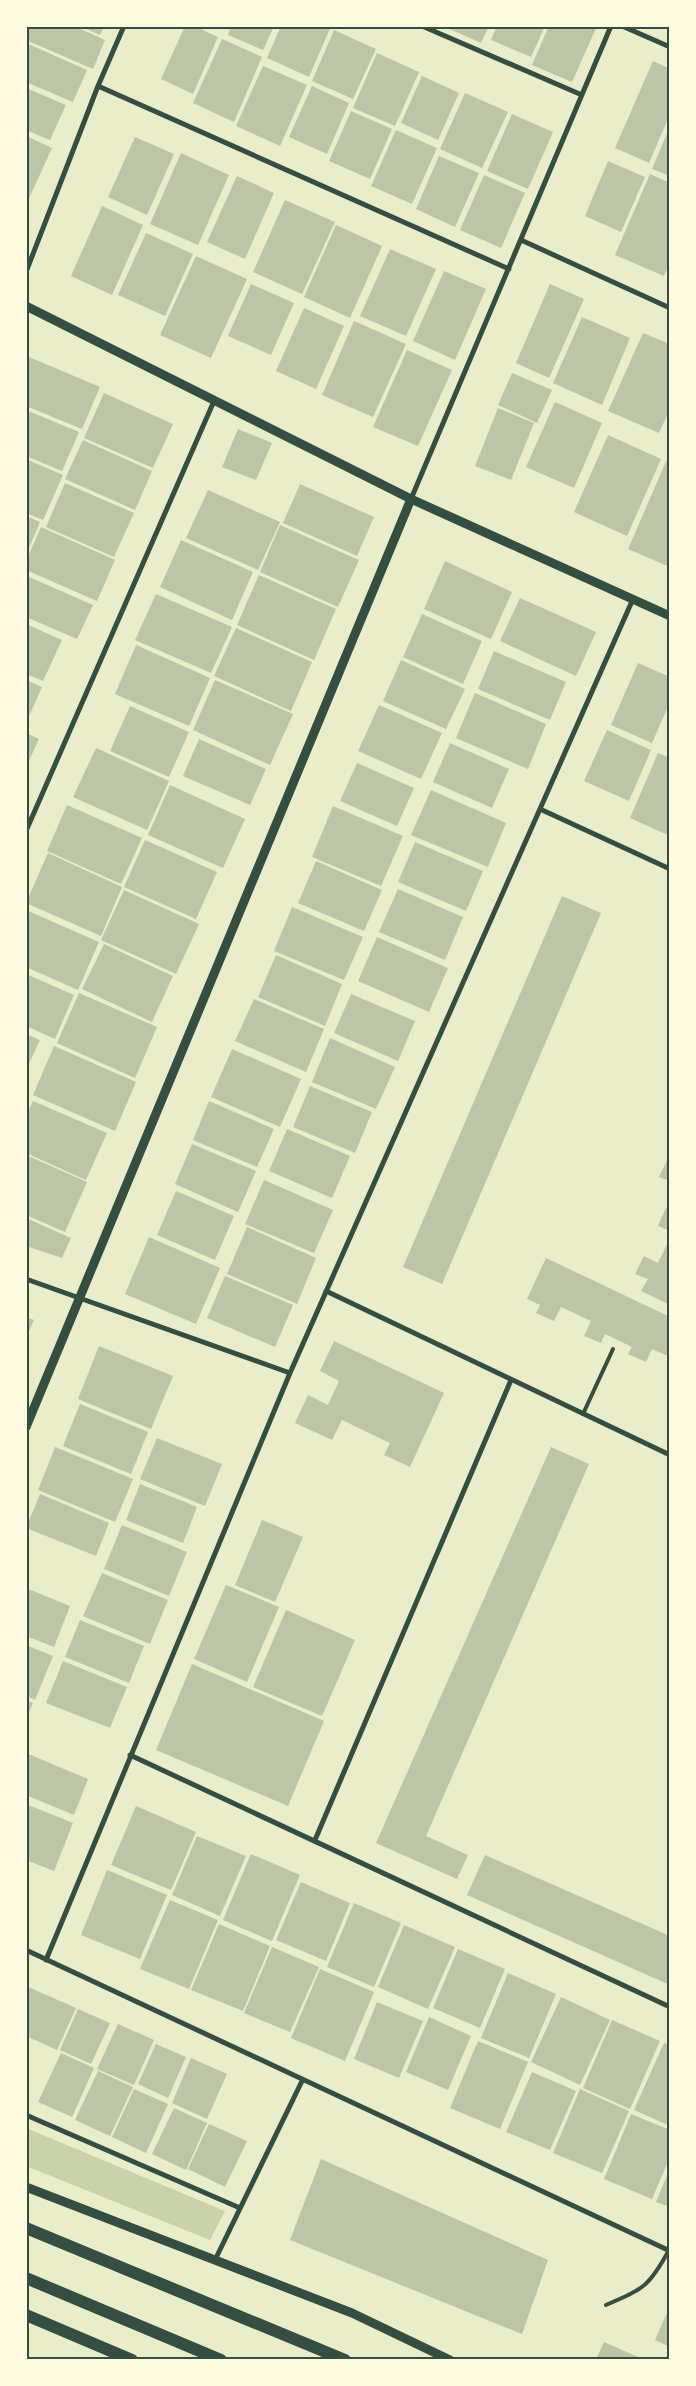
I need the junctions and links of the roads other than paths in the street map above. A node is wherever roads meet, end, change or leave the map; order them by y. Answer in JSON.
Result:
{"nodes":[{"id":1,"x":124,"y":26,"type":"edge"},
{"id":2,"x":422,"y":26,"type":"edge"},
{"id":3,"x":612,"y":26,"type":"edge"},
{"id":4,"x":622,"y":26,"type":"edge"},
{"id":5,"x":670,"y":47,"type":"edge"},
{"id":6,"x":98,"y":86,"type":"junction"},
{"id":7,"x":582,"y":95,"type":"junction"},
{"id":8,"x":521,"y":240,"type":"junction"},
{"id":9,"x":509,"y":269,"type":"junction"},
{"id":10,"x":26,"y":272,"type":"edge"},
{"id":11,"x":26,"y":306,"type":"edge"},
{"id":12,"x":670,"y":308,"type":"edge"},
{"id":13,"x":214,"y":401,"type":"junction"},
{"id":14,"x":411,"y":499,"type":"junction"},
{"id":15,"x":633,"y":599,"type":"junction"},
{"id":16,"x":670,"y":616,"type":"edge"},
{"id":17,"x":540,"y":809,"type":"junction"},
{"id":18,"x":26,"y":832,"type":"edge"},
{"id":19,"x":670,"y":869,"type":"edge"},
{"id":20,"x":26,"y":1279,"type":"edge"},
{"id":21,"x":326,"y":1291,"type":"junction"},
{"id":22,"x":80,"y":1298,"type":"junction"},
{"id":23,"x":613,"y":1349,"type":"dead end"},
{"id":24,"x":290,"y":1373,"type":"junction"},
{"id":25,"x":511,"y":1380,"type":"junction"},
{"id":26,"x":583,"y":1414,"type":"junction"},
{"id":27,"x":26,"y":1427,"type":"edge"},
{"id":28,"x":670,"y":1455,"type":"edge"},
{"id":29,"x":130,"y":1755,"type":"junction"},
{"id":30,"x":315,"y":1840,"type":"junction"},
{"id":31,"x":26,"y":1950,"type":"edge"},
{"id":32,"x":46,"y":1960,"type":"junction"},
{"id":33,"x":670,"y":2007,"type":"edge"},
{"id":34,"x":302,"y":2081,"type":"junction"},
{"id":35,"x":26,"y":2115,"type":"edge"},
{"id":36,"x":26,"y":2187,"type":"edge"},
{"id":37,"x":240,"y":2208,"type":"junction"},
{"id":38,"x":26,"y":2228,"type":"edge"},
{"id":39,"x":669,"y":2250,"type":"edge"},
{"id":40,"x":215,"y":2260,"type":"junction"},
{"id":41,"x":26,"y":2278,"type":"edge"},
{"id":42,"x":606,"y":2305,"type":"dead end"},
{"id":43,"x":26,"y":2315,"type":"edge"},
{"id":44,"x":132,"y":2360,"type":"edge"},
{"id":45,"x":221,"y":2360,"type":"edge"},
{"id":46,"x":345,"y":2360,"type":"edge"},
{"id":47,"x":450,"y":2360,"type":"edge"}],
"edges":[{"from":1,"to":6,"type":"street"},
{"from":2,"to":7,"type":"street"},
{"from":3,"to":7,"type":"street"},
{"from":4,"to":5,"type":"street"},
{"from":6,"to":9,"type":"street"},
{"from":6,"to":10,"type":"street"},
{"from":7,"to":8,"type":"street"},
{"from":8,"to":9,"type":"street"},
{"from":8,"to":12,"type":"street"},
{"from":9,"to":14,"type":"street"},
{"from":11,"to":13,"type":"street"},
{"from":13,"to":14,"type":"street"},
{"from":13,"to":18,"type":"street"},
{"from":14,"to":15,"type":"street"},
{"from":14,"to":22,"type":"street"},
{"from":15,"to":16,"type":"street"},
{"from":15,"to":17,"type":"street"},
{"from":17,"to":19,"type":"street"},
{"from":17,"to":21,"type":"street"},
{"from":20,"to":22,"type":"street"},
{"from":21,"to":24,"type":"street"},
{"from":21,"to":25,"type":"street"},
{"from":22,"to":24,"type":"street"},
{"from":22,"to":27,"type":"street"},
{"from":23,"to":26,"type":"lane"},
{"from":24,"to":29,"type":"street"},
{"from":25,"to":26,"type":"street"},
{"from":25,"to":30,"type":"street"},
{"from":26,"to":28,"type":"street"},
{"from":29,"to":30,"type":"street"},
{"from":29,"to":32,"type":"street"},
{"from":30,"to":33,"type":"street"},
{"from":31,"to":32,"type":"street"},
{"from":32,"to":34,"type":"street"},
{"from":34,"to":37,"type":"street"},
{"from":34,"to":39,"type":"street"},
{"from":35,"to":37,"type":"street"},
{"from":36,"to":40,"type":"street"},
{"from":37,"to":40,"type":"street"},
{"from":38,"to":46,"type":"main road"},
{"from":39,"to":42,"type":"lane"},
{"from":40,"to":47,"type":"street"},
{"from":41,"to":45,"type":"main road"},
{"from":43,"to":44,"type":"main road"}]}
